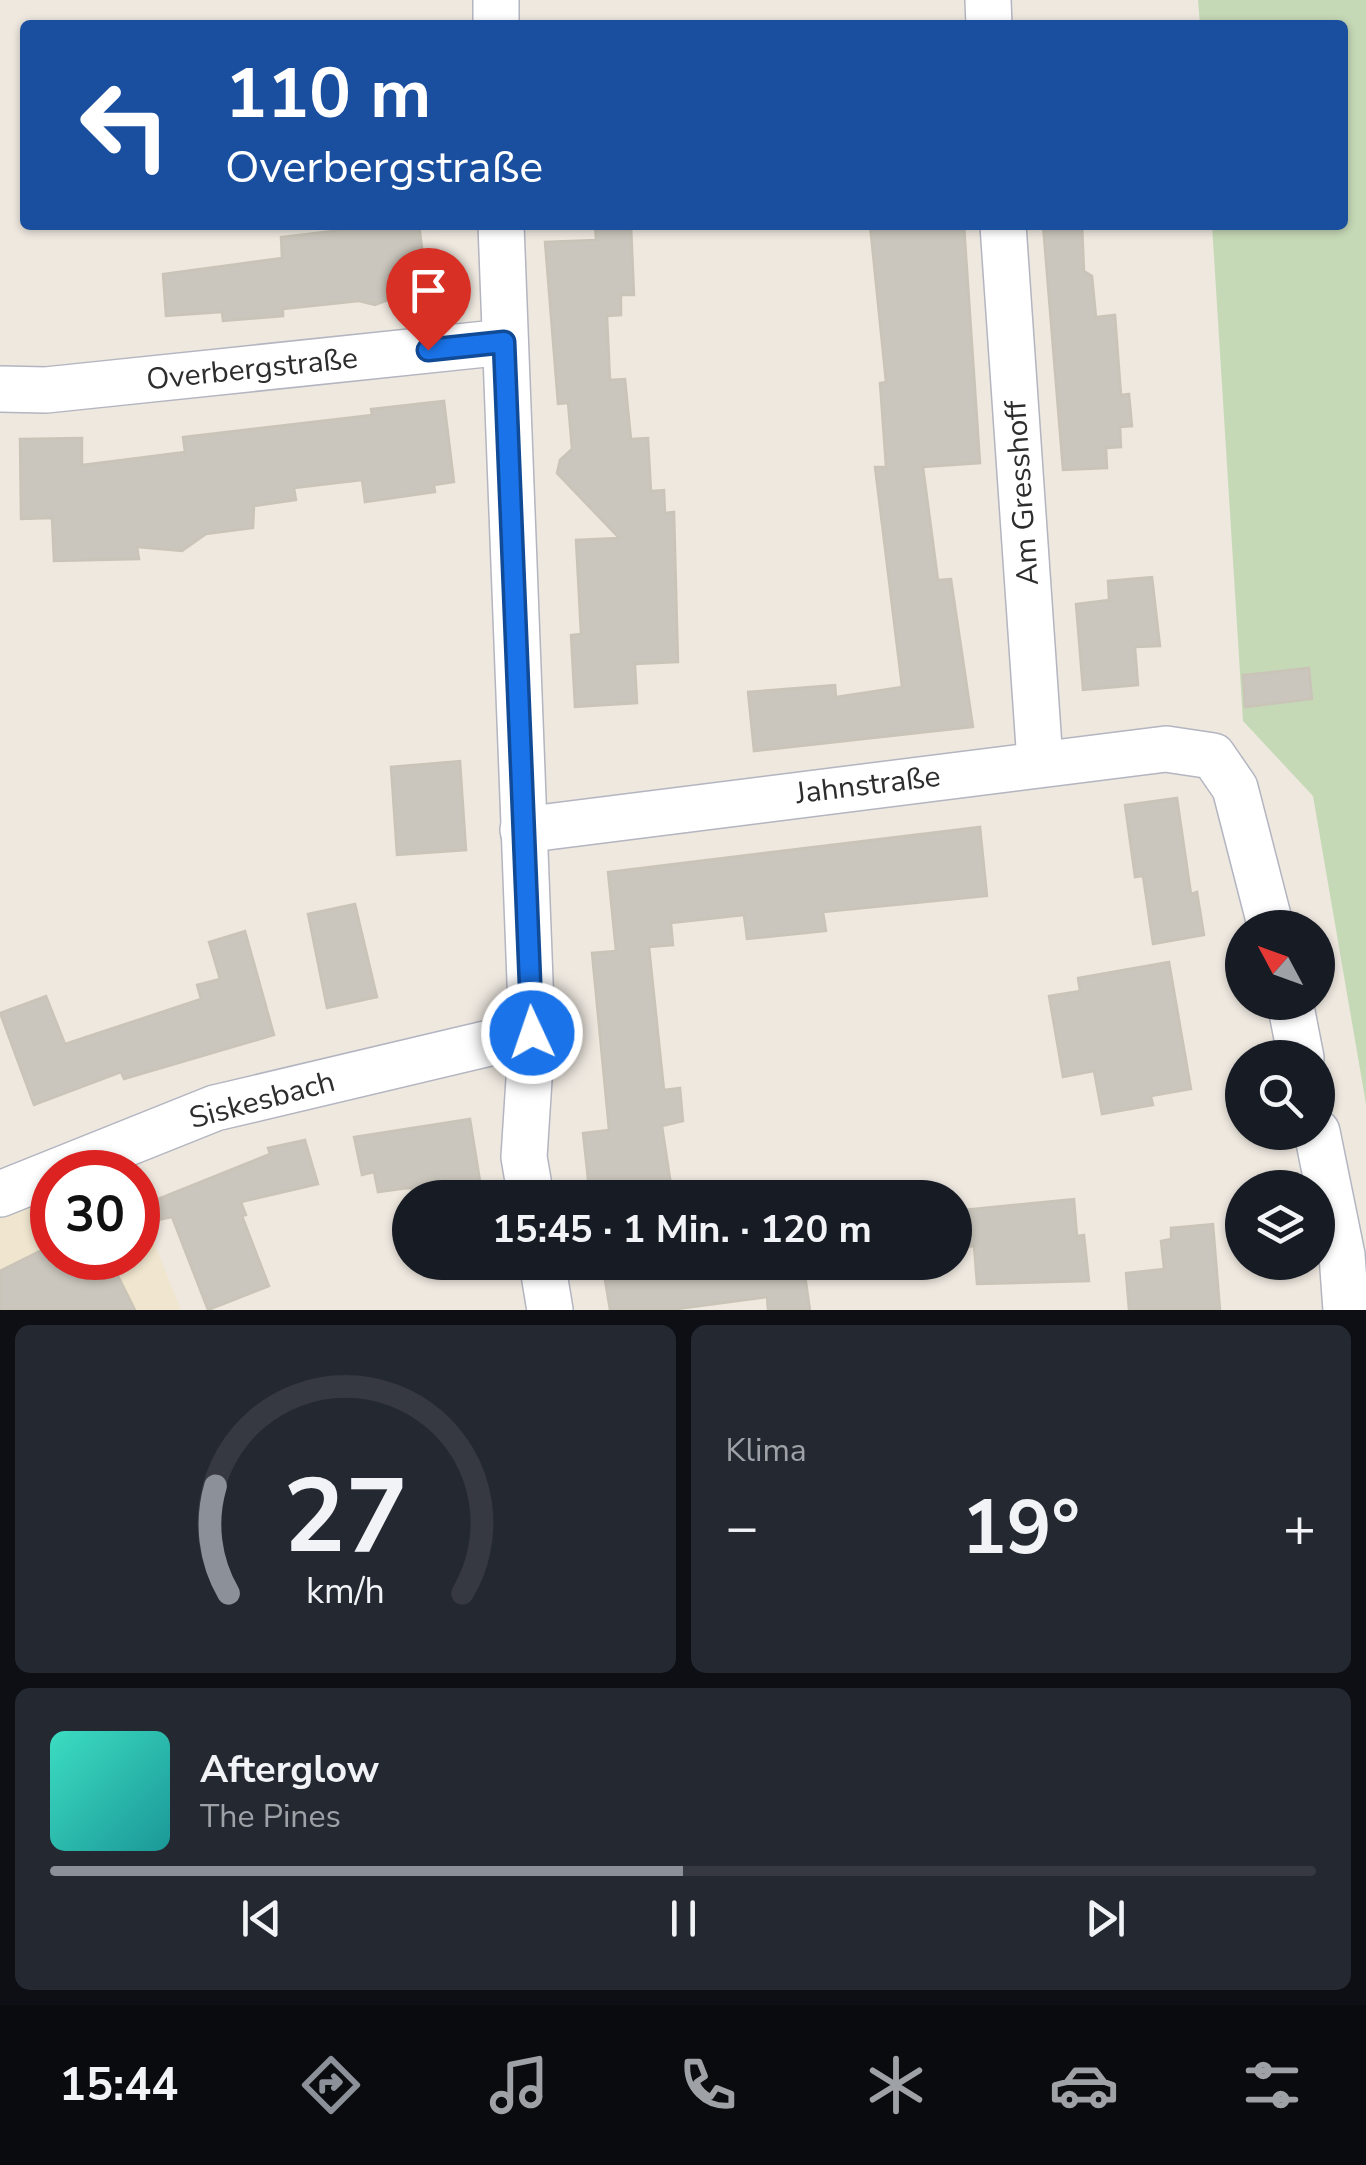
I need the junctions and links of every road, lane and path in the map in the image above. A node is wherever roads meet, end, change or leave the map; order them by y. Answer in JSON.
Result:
{"nodes":[{"id":1,"x":502,"y":230,"type":"edge"},
{"id":2,"x":1003,"y":230,"type":"edge"},
{"id":3,"x":504,"y":342,"type":"junction"},
{"id":4,"x":0,"y":389,"type":"edge"},
{"id":5,"x":1040,"y":762,"type":"junction"},
{"id":6,"x":523,"y":830,"type":"junction"},
{"id":7,"x":1266,"y":910,"type":"edge"},
{"id":8,"x":532,"y":1033,"type":"junction"},
{"id":9,"x":1323,"y":1150,"type":"edge"},
{"id":10,"x":528,"y":1180,"type":"edge"},
{"id":11,"x":0,"y":1194,"type":"edge"},
{"id":12,"x":1354,"y":1253,"type":"edge"},
{"id":13,"x":545,"y":1280,"type":"edge"},
{"id":14,"x":550,"y":1310,"type":"edge"},
{"id":15,"x":1346,"y":1310,"type":"edge"}],
"edges":[{"from":1,"to":3,"type":"street"},
{"from":2,"to":5,"type":"street","name":"Am Gresshoff"},
{"from":3,"to":4,"type":"street","name":"Overbergstraße"},
{"from":3,"to":6,"type":"street"},
{"from":5,"to":6,"type":"street","name":"Jahnstraße"},
{"from":5,"to":7,"type":"street","name":"Jahnstraße"},
{"from":6,"to":8,"type":"street"},
{"from":8,"to":10,"type":"street"},
{"from":8,"to":11,"type":"street","name":"Siskesbach"},
{"from":9,"to":12,"type":"street"},
{"from":12,"to":15,"type":"street"},
{"from":13,"to":14,"type":"street"}]}
